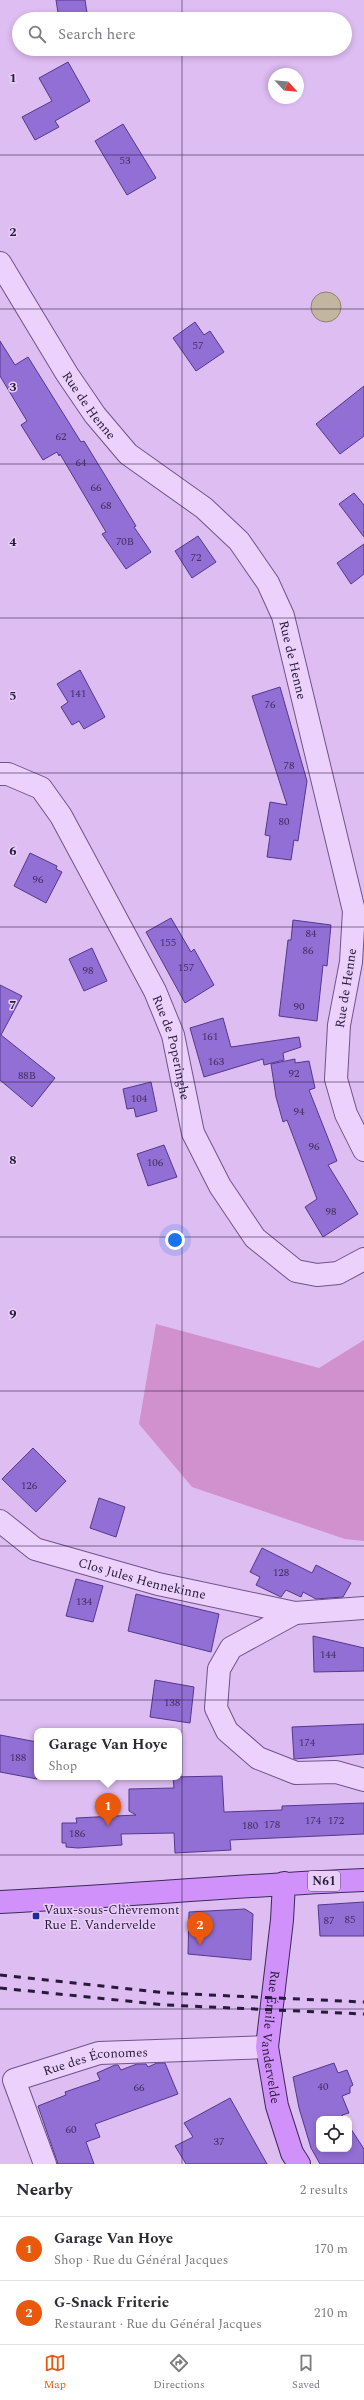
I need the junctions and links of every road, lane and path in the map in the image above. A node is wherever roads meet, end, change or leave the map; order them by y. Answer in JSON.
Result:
{"nodes":[{"id":1,"x":0,"y":264,"type":"edge"},
{"id":2,"x":0,"y":774,"type":"edge"},
{"id":3,"x":364,"y":1150,"type":"edge"},
{"id":4,"x":364,"y":1259,"type":"edge"},
{"id":5,"x":0,"y":1521,"type":"edge"},
{"id":6,"x":364,"y":1608,"type":"edge"},
{"id":7,"x":295,"y":1613,"type":"junction"},
{"id":8,"x":364,"y":1780,"type":"edge"},
{"id":9,"x":364,"y":1880,"type":"edge"},
{"id":10,"x":284,"y":1883,"type":"junction"},
{"id":11,"x":0,"y":1902,"type":"edge"},
{"id":12,"x":267,"y":2047,"type":"junction"},
{"id":13,"x":7,"y":2081,"type":"edge"},
{"id":14,"x":45,"y":2164,"type":"edge"},
{"id":15,"x":299,"y":2164,"type":"edge"}],
"edges":[{"from":1,"to":3,"type":"street","name":"Rue de Henne"},
{"from":2,"to":4,"type":"street","name":"Rue de Poperinghe"},
{"from":5,"to":7,"type":"street","name":"Clos Jules Hennekinne"},
{"from":6,"to":7,"type":"street","name":"Clos Jules Hennekinne"},
{"from":7,"to":8,"type":"street","name":"Clos Jules Hennekinne"},
{"from":9,"to":10,"type":"main road","number":"N61"},
{"from":10,"to":11,"type":"main road","number":"N61"},
{"from":10,"to":12,"type":"main road","name":"Rue Émile Vandervelde"},
{"from":12,"to":13,"type":"street","name":"Rue des Économes"},
{"from":12,"to":15,"type":"main road","name":"Rue Émile Vandervelde"},
{"from":13,"to":14,"type":"street","name":"Rue des Économes"}]}
